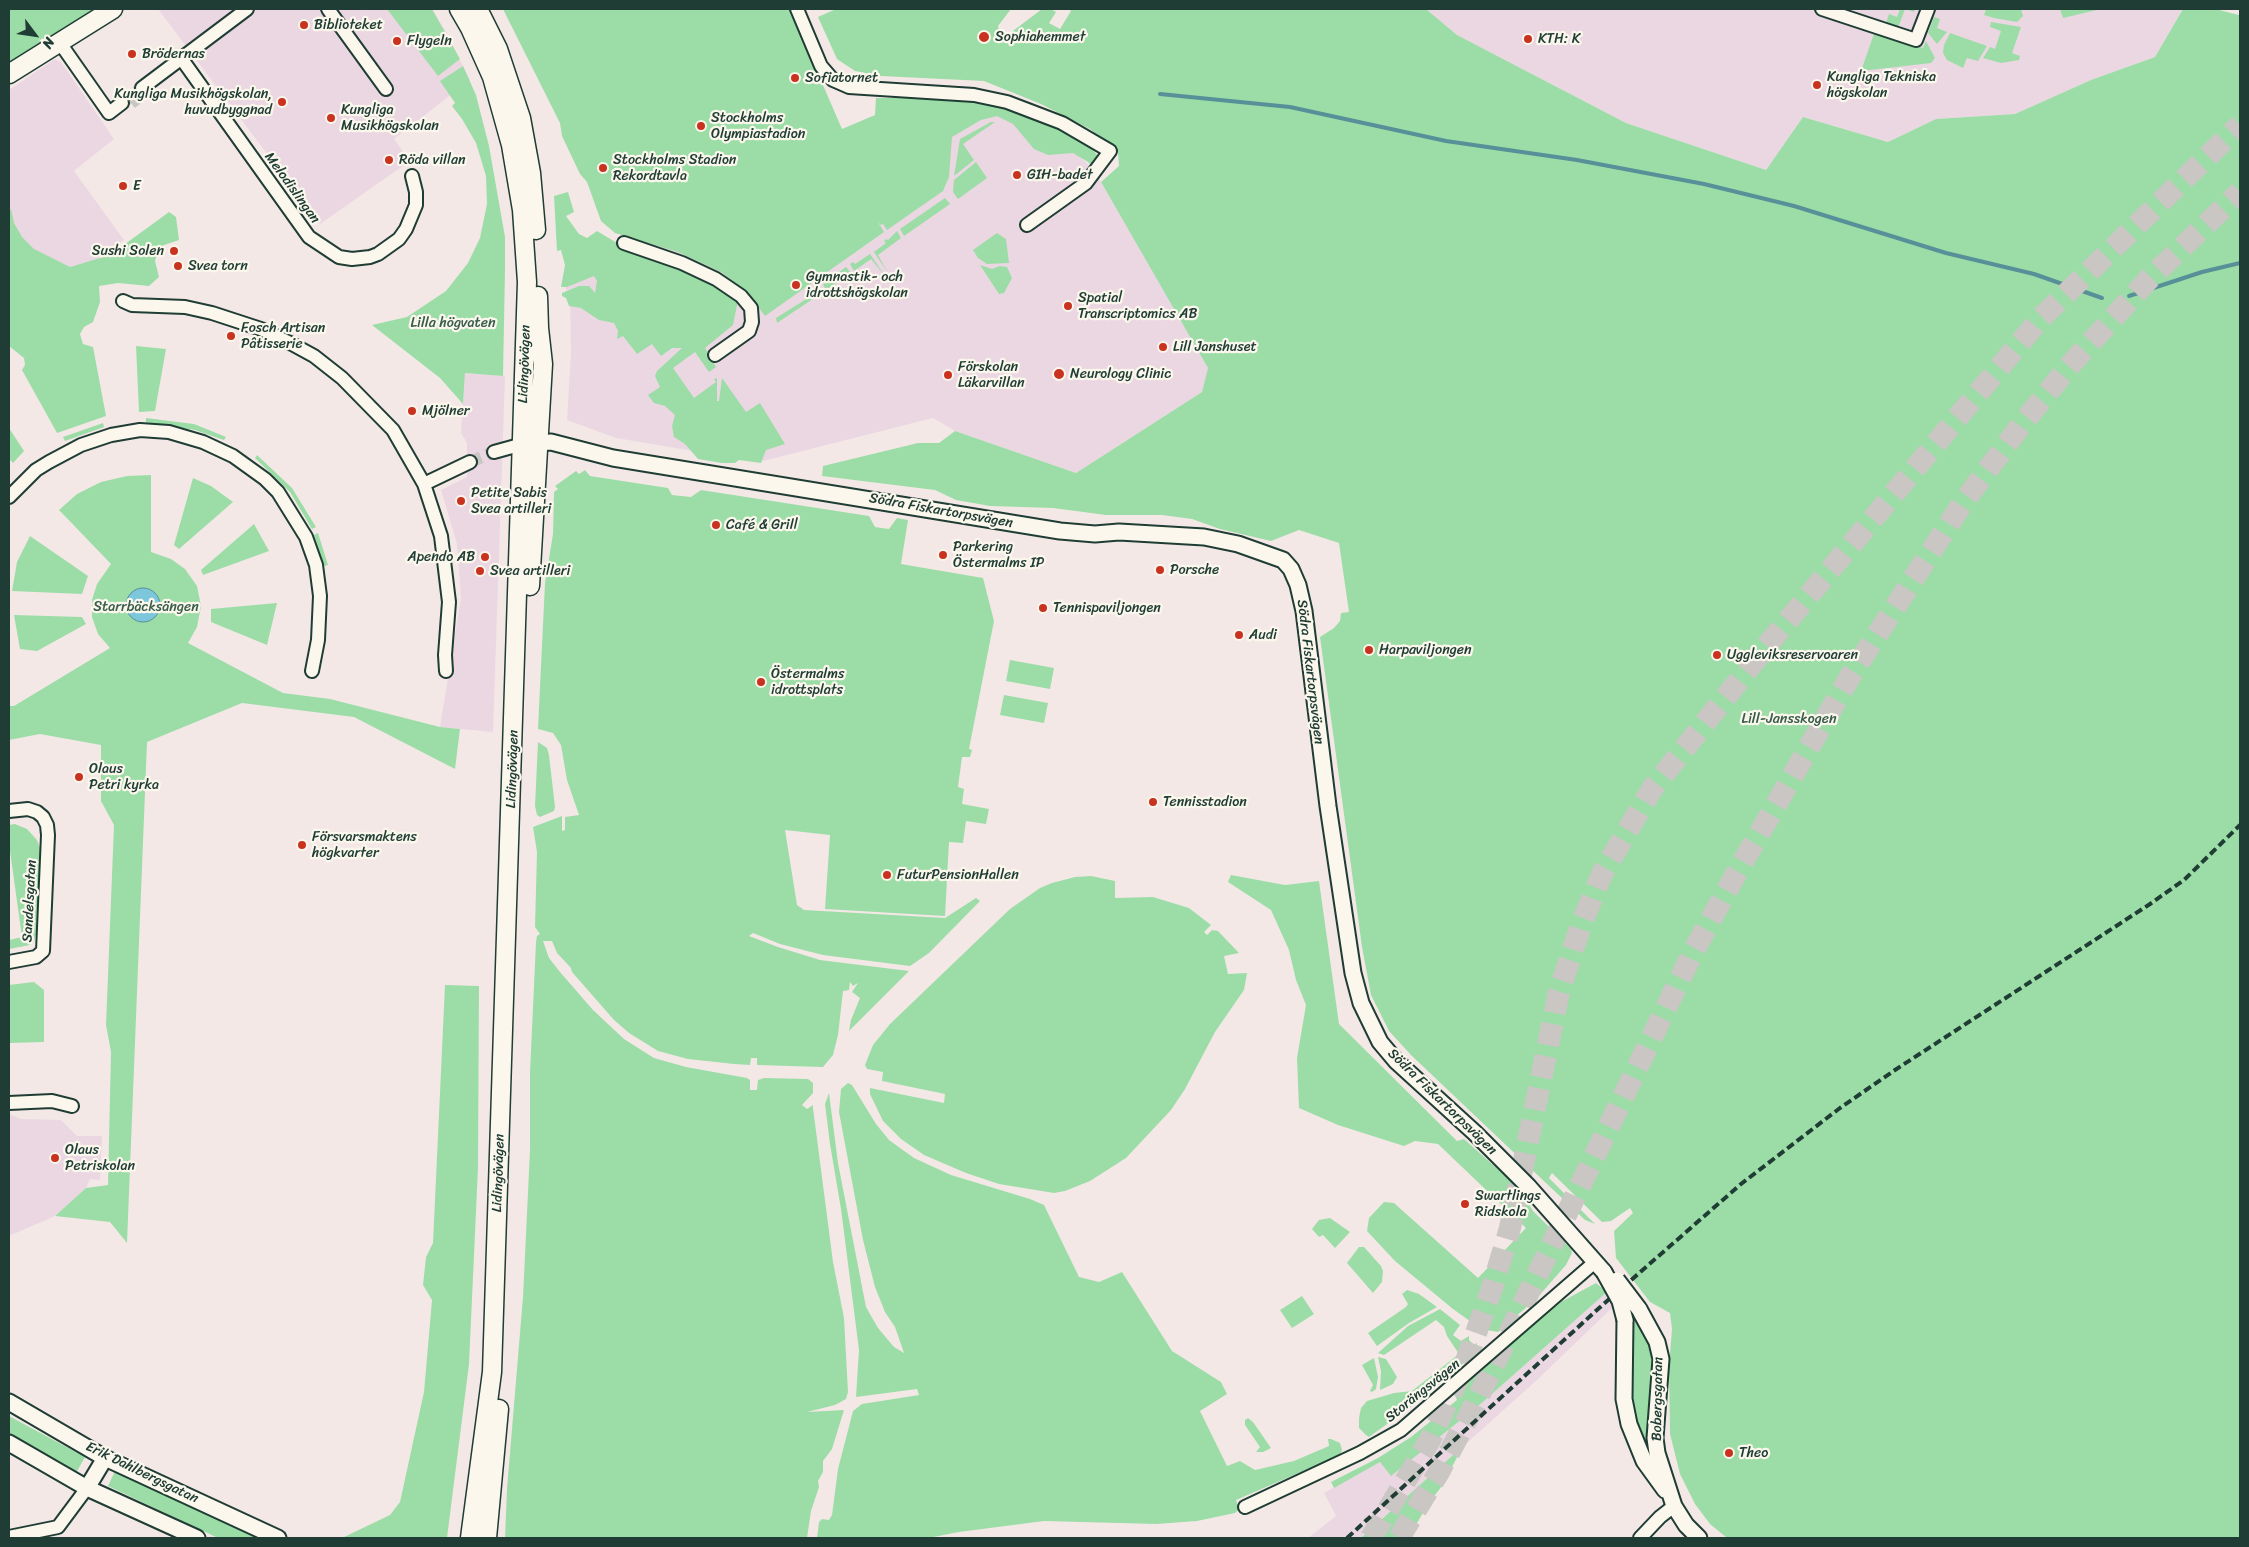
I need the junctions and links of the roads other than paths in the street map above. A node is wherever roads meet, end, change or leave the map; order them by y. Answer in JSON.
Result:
{"nodes":[{"id":1,"x":113,"y":9,"type":"edge"},
{"id":2,"x":247,"y":9,"type":"edge"},
{"id":3,"x":328,"y":9,"type":"edge"},
{"id":4,"x":459,"y":9,"type":"edge"},
{"id":5,"x":478,"y":9,"type":"edge"},
{"id":6,"x":797,"y":9,"type":"edge"},
{"id":7,"x":1822,"y":9,"type":"edge"},
{"id":8,"x":1928,"y":9,"type":"edge"},
{"id":9,"x":60,"y":43,"type":"junction"},
{"id":10,"x":181,"y":58,"type":"junction"},
{"id":11,"x":9,"y":74,"type":"edge"},
{"id":12,"x":142,"y":88,"type":"tunnel mouth"},
{"id":13,"x":386,"y":89,"type":"dead end"},
{"id":14,"x":122,"y":103,"type":"tunnel mouth"},
{"id":15,"x":412,"y":176,"type":"dead end"},
{"id":16,"x":1027,"y":225,"type":"dead end"},
{"id":17,"x":624,"y":243,"type":"dead end"},
{"id":18,"x":123,"y":301,"type":"dead end"},
{"id":19,"x":715,"y":355,"type":"dead end"},
{"id":20,"x":531,"y":444,"type":"junction"},
{"id":21,"x":494,"y":452,"type":"tunnel mouth"},
{"id":22,"x":470,"y":462,"type":"tunnel mouth"},
{"id":23,"x":424,"y":484,"type":"junction"},
{"id":24,"x":9,"y":496,"type":"edge"},
{"id":25,"x":312,"y":671,"type":"dead end"},
{"id":26,"x":446,"y":671,"type":"dead end"},
{"id":27,"x":9,"y":811,"type":"edge"},
{"id":28,"x":9,"y":962,"type":"edge"},
{"id":29,"x":9,"y":1103,"type":"edge"},
{"id":30,"x":72,"y":1106,"type":"dead end"},
{"id":31,"x":1600,"y":1267,"type":"junction"},
{"id":32,"x":9,"y":1402,"type":"edge"},
{"id":33,"x":9,"y":1443,"type":"edge"},
{"id":34,"x":105,"y":1458,"type":"junction"},
{"id":35,"x":87,"y":1488,"type":"junction"},
{"id":36,"x":1671,"y":1499,"type":"junction"},
{"id":37,"x":1245,"y":1506,"type":"dead end"},
{"id":38,"x":9,"y":1537,"type":"edge"},
{"id":39,"x":197,"y":1538,"type":"edge"},
{"id":40,"x":278,"y":1538,"type":"edge"},
{"id":41,"x":470,"y":1538,"type":"edge"},
{"id":42,"x":487,"y":1538,"type":"edge"},
{"id":43,"x":1640,"y":1538,"type":"edge"},
{"id":44,"x":1699,"y":1538,"type":"edge"}],
"edges":[{"from":1,"to":9,"type":"main road"},
{"from":2,"to":10,"type":"street"},
{"from":3,"to":13,"type":"street"},
{"from":4,"to":20,"type":"main road","name":"Lidingövägen"},
{"from":5,"to":20,"type":"main road","name":"Lidingövägen"},
{"from":6,"to":16,"type":"street"},
{"from":7,"to":8,"type":"street"},
{"from":9,"to":11,"type":"main road"},
{"from":9,"to":14,"type":"street"},
{"from":10,"to":12,"type":"street"},
{"from":10,"to":15,"type":"street","name":"Melodislingan"},
{"from":17,"to":19,"type":"street"},
{"from":18,"to":23,"type":"street"},
{"from":20,"to":21,"type":"street"},
{"from":20,"to":31,"type":"street","name":"Södra Fiskartorpsvägen"},
{"from":20,"to":41,"type":"main road","name":"Lidingövägen"},
{"from":20,"to":42,"type":"main road","name":"Lidingövägen"},
{"from":22,"to":23,"type":"street"},
{"from":23,"to":26,"type":"street"},
{"from":24,"to":25,"type":"street"},
{"from":27,"to":28,"type":"street","name":"Sandelsgatan"},
{"from":29,"to":30,"type":"street"},
{"from":31,"to":36,"type":"street","name":"Bobergsgatan","bridge":true},
{"from":31,"to":36,"type":"street","name":"Bobergsgatan","bridge":true},
{"from":31,"to":37,"type":"street","name":"Storängsvägen"},
{"from":32,"to":34,"type":"street","name":"Erik Dahlbergsgatan"},
{"from":33,"to":35,"type":"street"},
{"from":34,"to":35,"type":"street"},
{"from":34,"to":40,"type":"street","name":"Erik Dahlbergsgatan"},
{"from":35,"to":38,"type":"street"},
{"from":35,"to":39,"type":"street"},
{"from":36,"to":43,"type":"street"},
{"from":36,"to":44,"type":"street","name":"Bobergsgatan"}]}
